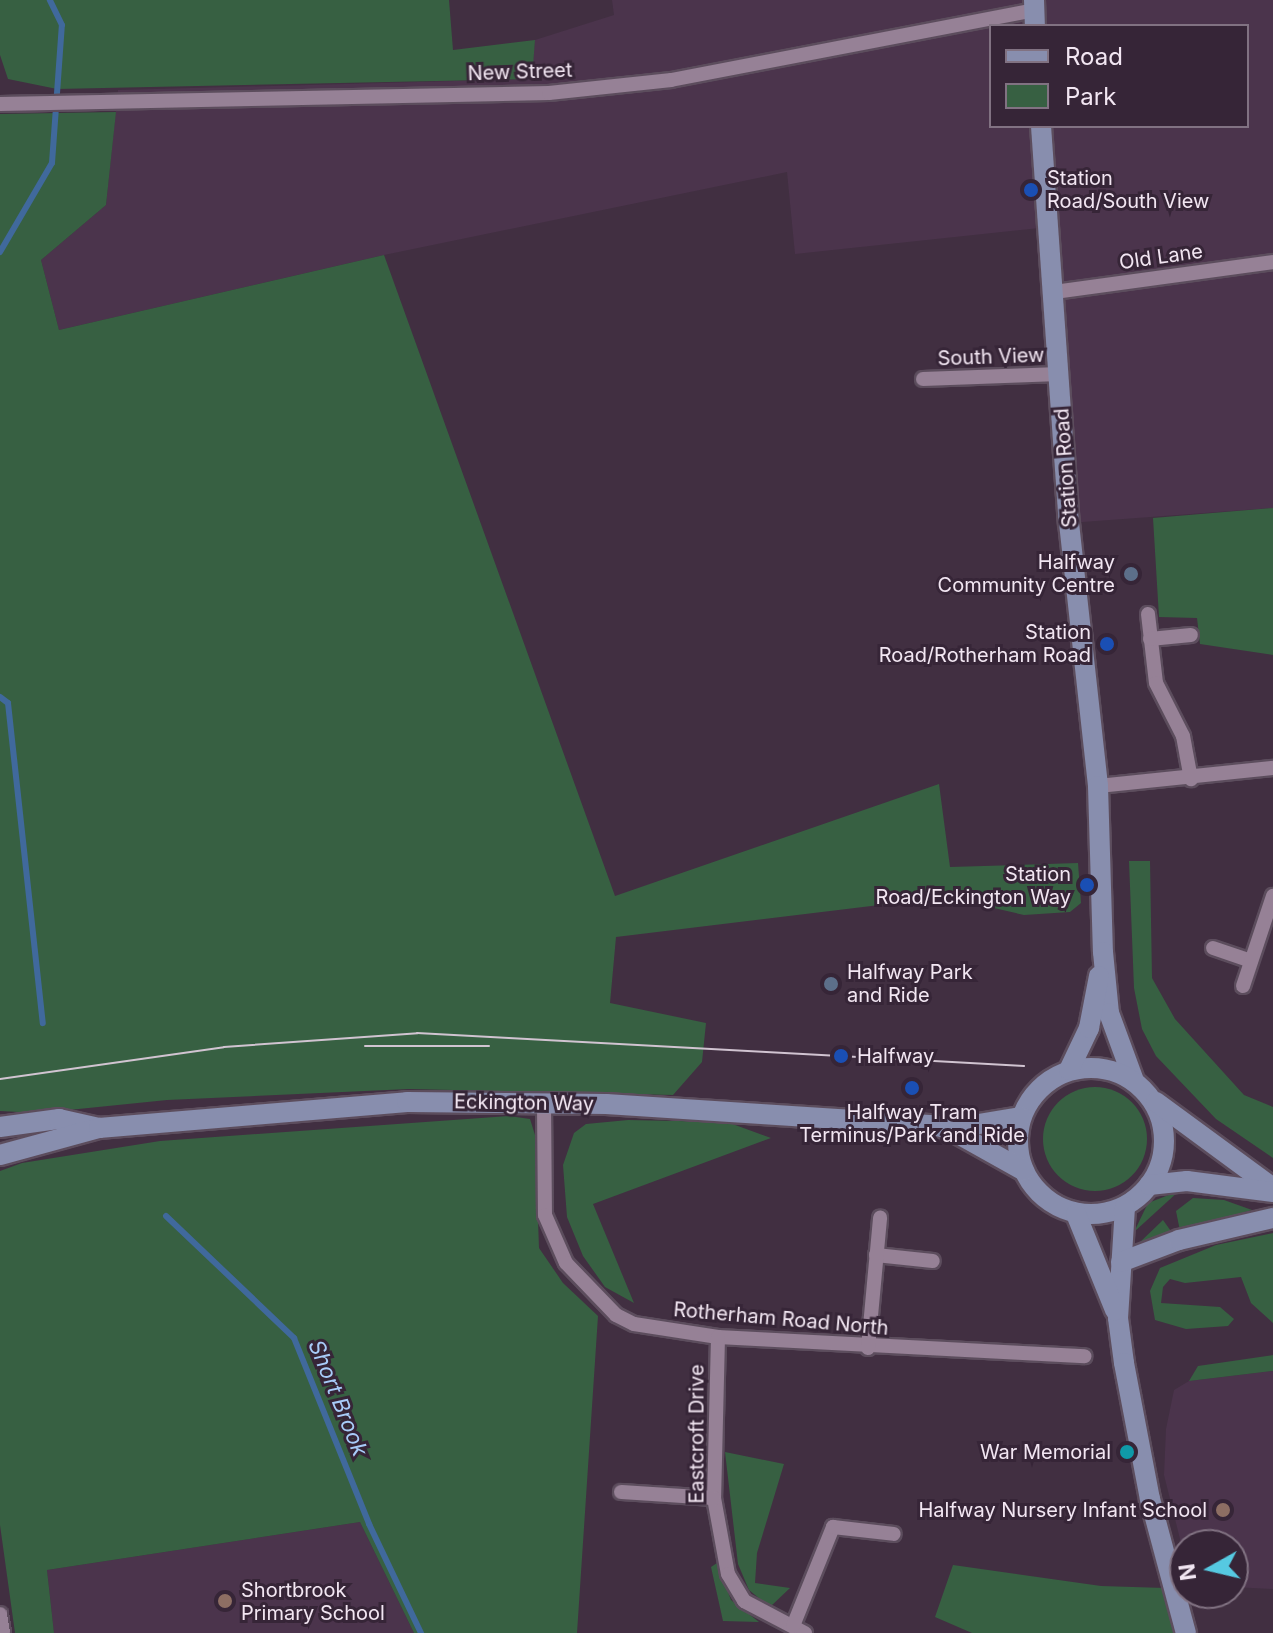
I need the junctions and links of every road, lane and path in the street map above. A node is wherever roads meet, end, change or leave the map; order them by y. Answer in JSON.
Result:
{"nodes":[{"id":1,"x":1034,"y":12,"type":"edge"},
{"id":2,"x":0,"y":104,"type":"edge"},
{"id":3,"x":1041,"y":128,"type":"edge"},
{"id":4,"x":1273,"y":262,"type":"edge"},
{"id":5,"x":1054,"y":292,"type":"junction"},
{"id":6,"x":1059,"y":374,"type":"junction"},
{"id":7,"x":923,"y":379,"type":"dead end"},
{"id":8,"x":1148,"y":614,"type":"dead end"},
{"id":9,"x":1191,"y":635,"type":"dead end"},
{"id":10,"x":1150,"y":639,"type":"junction"},
{"id":11,"x":1273,"y":768,"type":"edge"},
{"id":12,"x":1191,"y":779,"type":"junction"},
{"id":13,"x":1098,"y":786,"type":"junction"},
{"id":14,"x":1273,"y":896,"type":"edge"},
{"id":15,"x":1213,"y":948,"type":"dead end"},
{"id":16,"x":1103,"y":952,"type":"junction"},
{"id":17,"x":1251,"y":961,"type":"junction"},
{"id":18,"x":1243,"y":986,"type":"dead end"},
{"id":19,"x":1069,"y":1070,"type":"junction"},
{"id":20,"x":1134,"y":1081,"type":"junction"},
{"id":21,"x":1156,"y":1102,"type":"junction"},
{"id":22,"x":544,"y":1104,"type":"junction"},
{"id":23,"x":1021,"y":1117,"type":"junction"},
{"id":24,"x":0,"y":1127,"type":"edge"},
{"id":25,"x":99,"y":1128,"type":"junction"},
{"id":26,"x":949,"y":1129,"type":"junction"},
{"id":27,"x":0,"y":1144,"type":"edge"},
{"id":28,"x":23,"y":1146,"type":"junction"},
{"id":29,"x":0,"y":1155,"type":"edge"},
{"id":30,"x":1024,"y":1171,"type":"junction"},
{"id":31,"x":1149,"y":1185,"type":"junction"},
{"id":32,"x":1273,"y":1190,"type":"edge"},
{"id":33,"x":1125,"y":1207,"type":"junction"},
{"id":34,"x":1076,"y":1214,"type":"junction"},
{"id":35,"x":880,"y":1218,"type":"dead end"},
{"id":36,"x":1273,"y":1218,"type":"edge"},
{"id":37,"x":876,"y":1255,"type":"junction"},
{"id":38,"x":933,"y":1261,"type":"dead end"},
{"id":39,"x":1121,"y":1262,"type":"junction"},
{"id":40,"x":1118,"y":1318,"type":"junction"},
{"id":41,"x":718,"y":1337,"type":"junction"},
{"id":42,"x":868,"y":1348,"type":"junction"},
{"id":43,"x":1085,"y":1356,"type":"dead end"},
{"id":44,"x":621,"y":1492,"type":"dead end"},
{"id":45,"x":714,"y":1498,"type":"junction"},
{"id":46,"x":894,"y":1534,"type":"dead end"},
{"id":47,"x":0,"y":1614,"type":"edge"},
{"id":48,"x":799,"y":1630,"type":"edge"},
{"id":49,"x":3,"y":1633,"type":"edge"},
{"id":50,"x":1186,"y":1633,"type":"edge"}],
"edges":[{"from":1,"to":2,"type":"street","name":"New Street"},
{"from":3,"to":5,"type":"main road","name":"Station Road"},
{"from":4,"to":5,"type":"street","name":"Old Lane"},
{"from":5,"to":6,"type":"main road","name":"Station Road"},
{"from":6,"to":7,"type":"street","name":"South View"},
{"from":6,"to":13,"type":"main road","name":"Station Road"},
{"from":8,"to":10,"type":"street"},
{"from":9,"to":10,"type":"street"},
{"from":10,"to":12,"type":"street"},
{"from":11,"to":12,"type":"street"},
{"from":12,"to":13,"type":"street"},
{"from":13,"to":16,"type":"main road","name":"Station Road"},
{"from":14,"to":17,"type":"street"},
{"from":15,"to":17,"type":"street"},
{"from":16,"to":19,"type":"main road","name":"Station Road"},
{"from":16,"to":20,"type":"main road","name":"Station Road"},
{"from":17,"to":18,"type":"street"},
{"from":19,"to":20,"type":"main road"},
{"from":19,"to":23,"type":"main road"},
{"from":20,"to":21,"type":"main road"},
{"from":21,"to":31,"type":"main road"},
{"from":21,"to":32,"type":"main road"},
{"from":22,"to":25,"type":"main road","name":"Eckington Way"},
{"from":22,"to":26,"type":"main road","name":"Eckington Way"},
{"from":22,"to":41,"type":"street","name":"Rotherham Road North"},
{"from":23,"to":26,"type":"main road","name":"Eckington Way"},
{"from":23,"to":30,"type":"main road"},
{"from":24,"to":25,"type":"main road","name":"Eckington Way"},
{"from":25,"to":28,"type":"main road","name":"Eckington Way"},
{"from":26,"to":30,"type":"main road","name":"Eckington Way"},
{"from":27,"to":28,"type":"main road"},
{"from":28,"to":29,"type":"main road","name":"Eckington Way"},
{"from":30,"to":34,"type":"main road","name":"Eckington Way"},
{"from":31,"to":32,"type":"main road"},
{"from":31,"to":33,"type":"main road"},
{"from":33,"to":34,"type":"main road"},
{"from":33,"to":39,"type":"main road"},
{"from":34,"to":40,"type":"main road"},
{"from":35,"to":37,"type":"street"},
{"from":36,"to":39,"type":"main road"},
{"from":37,"to":38,"type":"street"},
{"from":37,"to":42,"type":"street"},
{"from":39,"to":40,"type":"main road"},
{"from":40,"to":50,"type":"main road"},
{"from":41,"to":42,"type":"street","name":"Rotherham Road North"},
{"from":41,"to":45,"type":"street","name":"Eastcroft Drive"},
{"from":42,"to":43,"type":"street","name":"Rotherham Road North"},
{"from":44,"to":45,"type":"street"},
{"from":45,"to":48,"type":"street","name":"Eastcroft Drive"},
{"from":46,"to":48,"type":"street"},
{"from":47,"to":49,"type":"street"}]}
